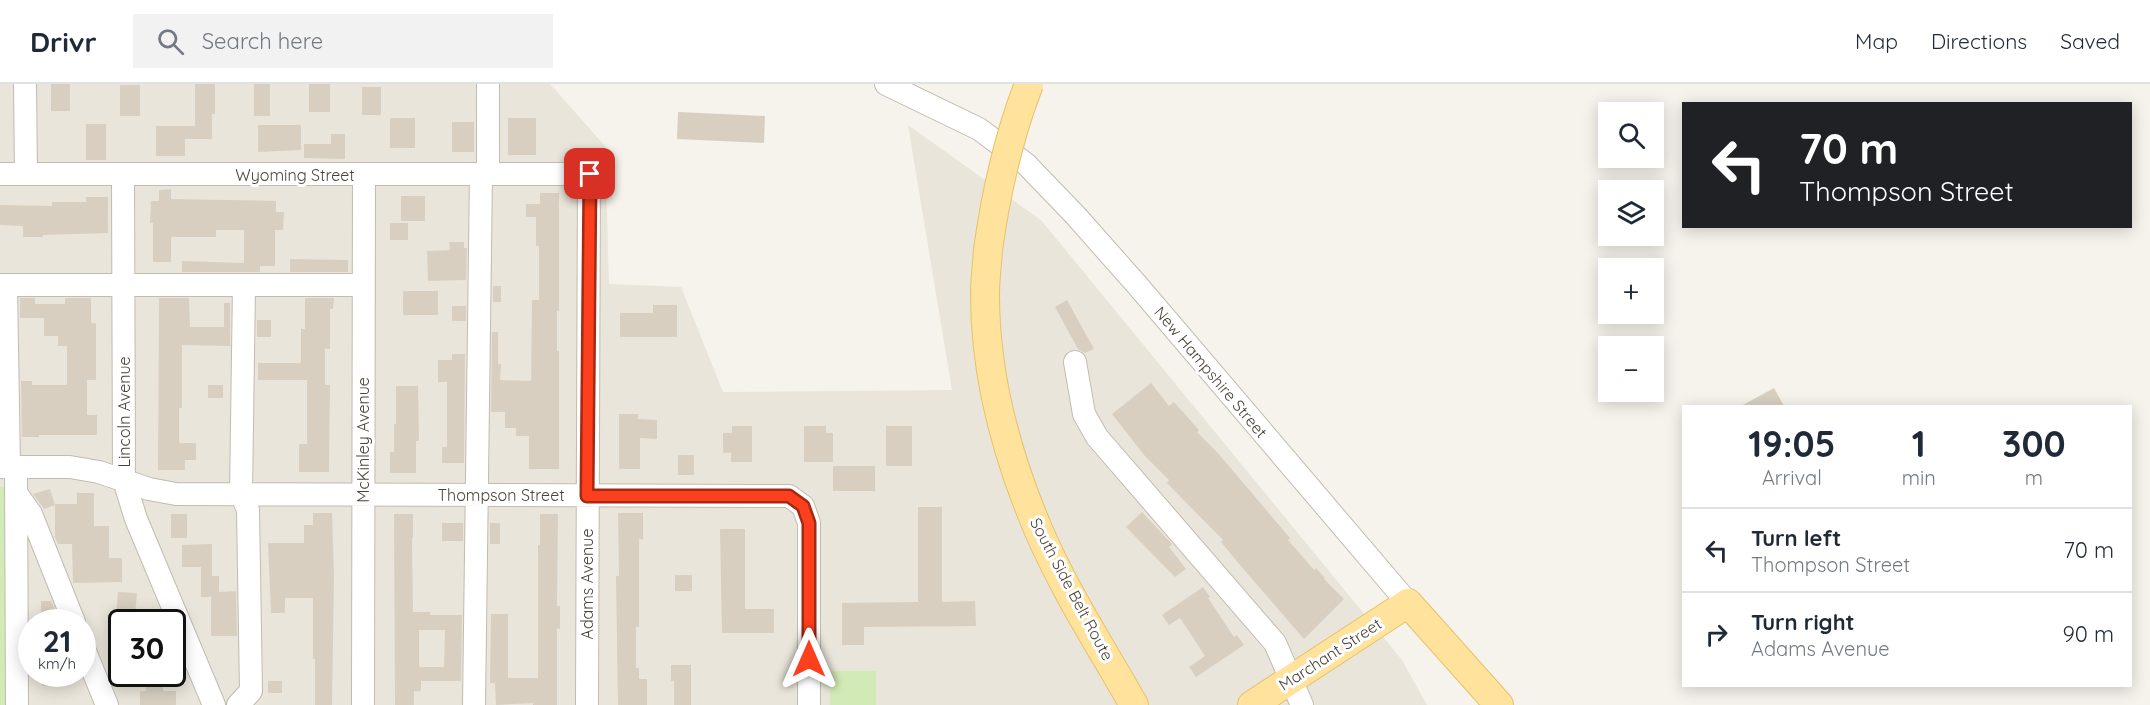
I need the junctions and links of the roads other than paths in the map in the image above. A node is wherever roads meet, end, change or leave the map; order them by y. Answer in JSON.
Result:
{"nodes":[{"id":1,"x":25,"y":84,"type":"edge"},
{"id":2,"x":488,"y":84,"type":"edge"},
{"id":3,"x":886,"y":84,"type":"edge"},
{"id":4,"x":1029,"y":84,"type":"edge"},
{"id":5,"x":0,"y":174,"type":"edge"},
{"id":6,"x":26,"y":174,"type":"junction"},
{"id":7,"x":123,"y":174,"type":"junction"},
{"id":8,"x":485,"y":174,"type":"junction"},
{"id":9,"x":590,"y":174,"type":"joint"},
{"id":10,"x":364,"y":175,"type":"junction"},
{"id":11,"x":3,"y":285,"type":"edge"},
{"id":12,"x":124,"y":285,"type":"junction"},
{"id":13,"x":244,"y":285,"type":"junction"},
{"id":14,"x":363,"y":285,"type":"junction"},
{"id":15,"x":1075,"y":362,"type":"dead end"},
{"id":16,"x":8,"y":467,"type":"edge"},
{"id":17,"x":124,"y":480,"type":"junction"},
{"id":18,"x":16,"y":493,"type":"junction"},
{"id":19,"x":241,"y":494,"type":"junction"},
{"id":20,"x":362,"y":495,"type":"junction"},
{"id":21,"x":475,"y":495,"type":"junction"},
{"id":22,"x":587,"y":496,"type":"junction"},
{"id":23,"x":1408,"y":603,"type":"junction"},
{"id":24,"x":69,"y":609,"type":"edge"},
{"id":25,"x":96,"y":678,"type":"edge"},
{"id":26,"x":1296,"y":692,"type":"edge"},
{"id":27,"x":17,"y":705,"type":"edge"},
{"id":28,"x":107,"y":705,"type":"edge"},
{"id":29,"x":214,"y":705,"type":"edge"},
{"id":30,"x":238,"y":705,"type":"edge"},
{"id":31,"x":363,"y":705,"type":"edge"},
{"id":32,"x":474,"y":705,"type":"edge"},
{"id":33,"x":587,"y":705,"type":"edge"},
{"id":34,"x":809,"y":705,"type":"edge"},
{"id":35,"x":1134,"y":705,"type":"edge"},
{"id":36,"x":1252,"y":705,"type":"edge"},
{"id":37,"x":1499,"y":705,"type":"edge"}],
"edges":[{"from":1,"to":6,"type":"street"},
{"from":2,"to":8,"type":"street"},
{"from":3,"to":23,"type":"street","name":"New Hampshire Street"},
{"from":4,"to":35,"type":"main road","name":"South Side Belt Route","bridge":true},
{"from":5,"to":6,"type":"street","name":"Wyoming Street"},
{"from":6,"to":7,"type":"street","name":"Wyoming Street"},
{"from":7,"to":10,"type":"street","name":"Wyoming Street"},
{"from":7,"to":12,"type":"street","name":"Lincoln Avenue"},
{"from":8,"to":9,"type":"street","name":"Wyoming Street"},
{"from":8,"to":10,"type":"street","name":"Wyoming Street"},
{"from":8,"to":21,"type":"street"},
{"from":9,"to":22,"type":"street","name":"Adams Avenue"},
{"from":10,"to":14,"type":"street","name":"McKinley Avenue"},
{"from":11,"to":12,"type":"street"},
{"from":11,"to":16,"type":"street"},
{"from":12,"to":13,"type":"street"},
{"from":12,"to":17,"type":"street","name":"Lincoln Avenue"},
{"from":13,"to":14,"type":"street"},
{"from":13,"to":19,"type":"street"},
{"from":14,"to":20,"type":"street","name":"McKinley Avenue"},
{"from":15,"to":26,"type":"street"},
{"from":16,"to":17,"type":"street","name":"Thompson Street"},
{"from":16,"to":18,"type":"street"},
{"from":17,"to":19,"type":"street","name":"Thompson Street"},
{"from":17,"to":29,"type":"street","name":"Lincoln Avenue"},
{"from":18,"to":24,"type":"street"},
{"from":18,"to":27,"type":"street"},
{"from":19,"to":20,"type":"street","name":"Thompson Street"},
{"from":19,"to":30,"type":"street"},
{"from":20,"to":21,"type":"street","name":"Thompson Street"},
{"from":20,"to":31,"type":"street","name":"McKinley Avenue"},
{"from":21,"to":22,"type":"street","name":"Thompson Street"},
{"from":21,"to":32,"type":"street"},
{"from":22,"to":33,"type":"street","name":"Adams Avenue"},
{"from":22,"to":34,"type":"street","name":"Thompson Street"},
{"from":23,"to":26,"type":"main road","name":"Marchant Street"},
{"from":23,"to":37,"type":"main road","name":"New Hampshire Street"},
{"from":25,"to":28,"type":"street"},
{"from":26,"to":36,"type":"main road","name":"Marchant Street"}]}
